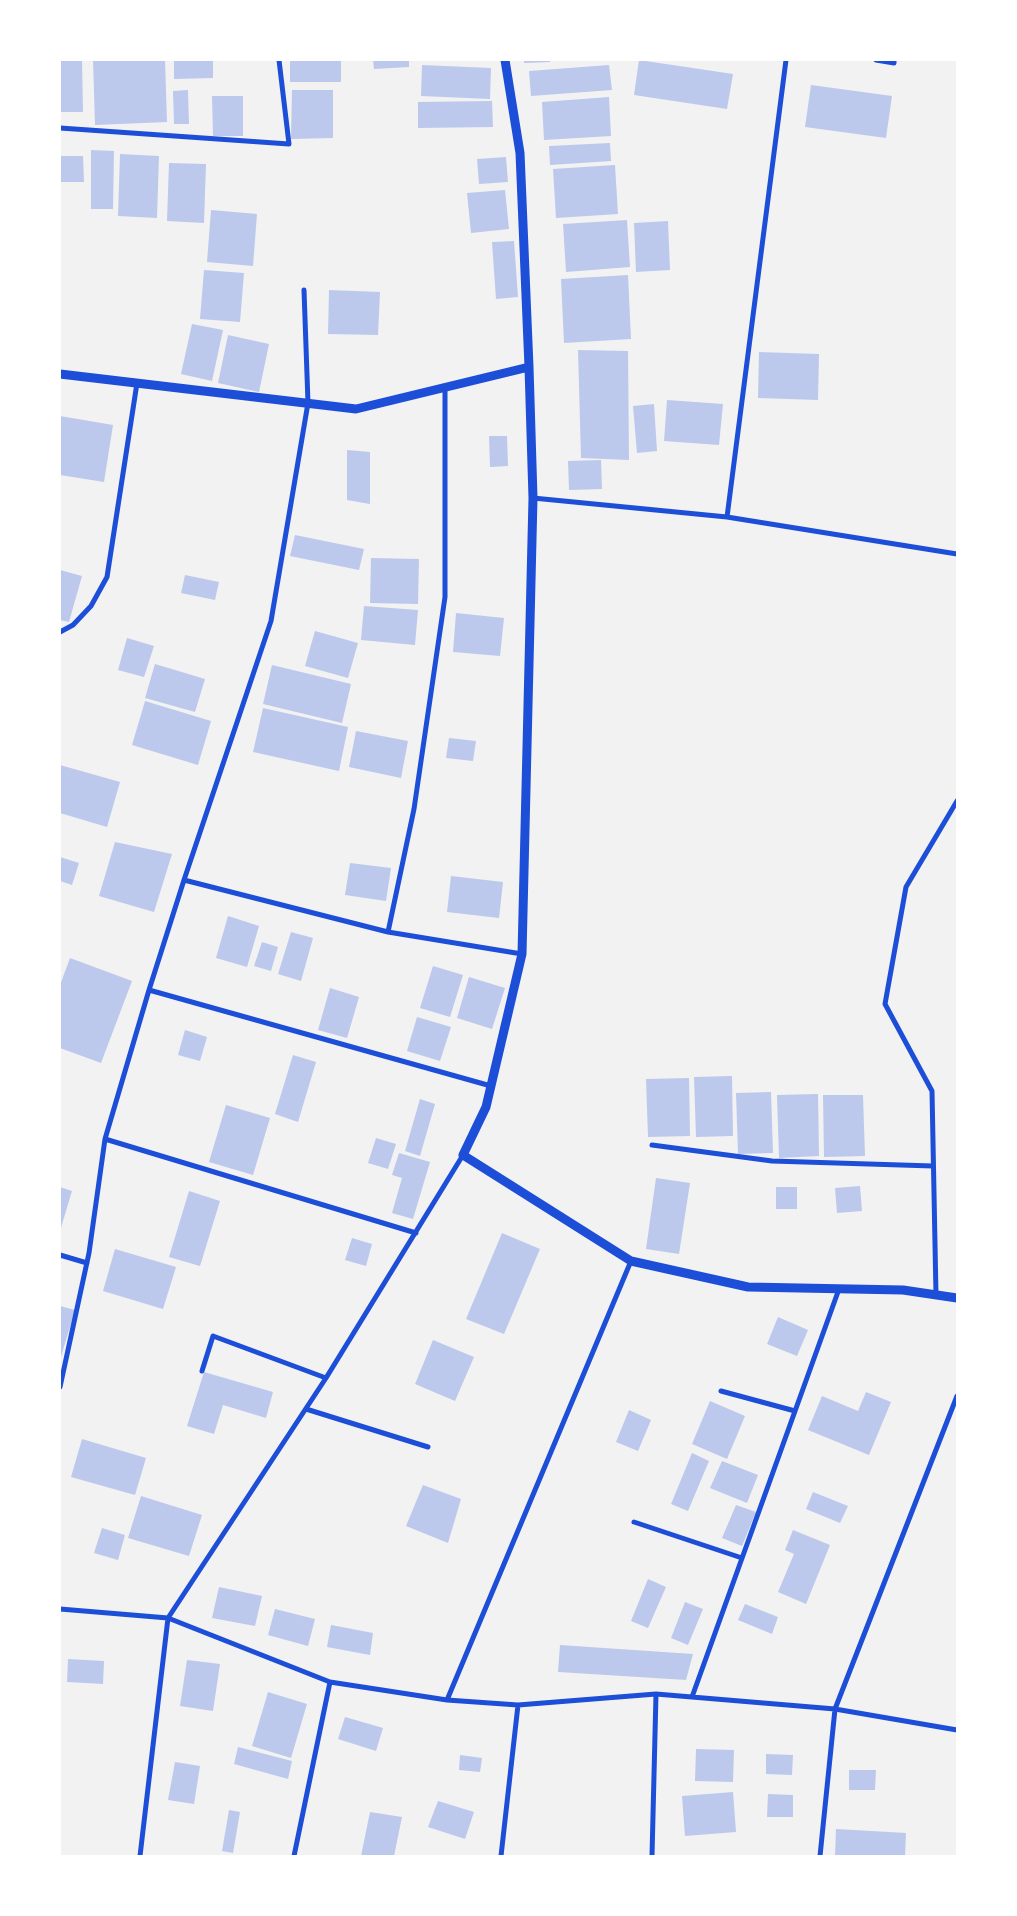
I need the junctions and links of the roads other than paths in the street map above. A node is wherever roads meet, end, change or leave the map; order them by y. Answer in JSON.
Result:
{"nodes":[{"id":1,"x":279,"y":60,"type":"edge"},
{"id":2,"x":505,"y":60,"type":"edge"},
{"id":3,"x":786,"y":60,"type":"edge"},
{"id":4,"x":876,"y":60,"type":"edge"},
{"id":5,"x":894,"y":60,"type":"edge"},
{"id":6,"x":60,"y":128,"type":"edge"},
{"id":7,"x":304,"y":290,"type":"dead end"},
{"id":8,"x":529,"y":366,"type":"junction"},
{"id":9,"x":60,"y":374,"type":"edge"},
{"id":10,"x":136,"y":383,"type":"junction"},
{"id":11,"x":445,"y":387,"type":"junction"},
{"id":12,"x":308,"y":403,"type":"junction"},
{"id":13,"x":533,"y":498,"type":"junction"},
{"id":14,"x":726,"y":518,"type":"junction"},
{"id":15,"x":957,"y":554,"type":"edge"},
{"id":16,"x":60,"y":632,"type":"edge"},
{"id":17,"x":957,"y":801,"type":"edge"},
{"id":18,"x":184,"y":880,"type":"junction"},
{"id":19,"x":388,"y":932,"type":"junction"},
{"id":20,"x":522,"y":954,"type":"junction"},
{"id":21,"x":149,"y":990,"type":"junction"},
{"id":22,"x":491,"y":1086,"type":"junction"},
{"id":23,"x":106,"y":1139,"type":"junction"},
{"id":24,"x":652,"y":1145,"type":"dead end"},
{"id":25,"x":463,"y":1155,"type":"junction"},
{"id":26,"x":933,"y":1166,"type":"junction"},
{"id":27,"x":416,"y":1233,"type":"junction"},
{"id":28,"x":60,"y":1255,"type":"edge"},
{"id":29,"x":631,"y":1261,"type":"junction"},
{"id":30,"x":87,"y":1263,"type":"junction"},
{"id":31,"x":839,"y":1288,"type":"junction"},
{"id":32,"x":936,"y":1295,"type":"junction"},
{"id":33,"x":957,"y":1298,"type":"edge"},
{"id":34,"x":202,"y":1371,"type":"dead end"},
{"id":35,"x":326,"y":1378,"type":"junction"},
{"id":36,"x":60,"y":1387,"type":"edge"},
{"id":37,"x":721,"y":1391,"type":"dead end"},
{"id":38,"x":957,"y":1396,"type":"edge"},
{"id":39,"x":306,"y":1409,"type":"junction"},
{"id":40,"x":795,"y":1411,"type":"junction"},
{"id":41,"x":428,"y":1447,"type":"dead end"},
{"id":42,"x":634,"y":1522,"type":"dead end"},
{"id":43,"x":742,"y":1558,"type":"junction"},
{"id":44,"x":60,"y":1609,"type":"edge"},
{"id":45,"x":168,"y":1618,"type":"junction"},
{"id":46,"x":330,"y":1682,"type":"junction"},
{"id":47,"x":656,"y":1694,"type":"junction"},
{"id":48,"x":692,"y":1697,"type":"junction"},
{"id":49,"x":447,"y":1700,"type":"junction"},
{"id":50,"x":518,"y":1705,"type":"junction"},
{"id":51,"x":835,"y":1710,"type":"junction"},
{"id":52,"x":957,"y":1730,"type":"edge"},
{"id":53,"x":140,"y":1856,"type":"edge"},
{"id":54,"x":294,"y":1856,"type":"edge"},
{"id":55,"x":501,"y":1856,"type":"edge"},
{"id":56,"x":652,"y":1856,"type":"edge"},
{"id":57,"x":820,"y":1856,"type":"edge"}],
"edges":[{"from":1,"to":6,"type":"street"},
{"from":2,"to":8,"type":"street"},
{"from":3,"to":14,"type":"street"},
{"from":4,"to":5,"type":"street"},
{"from":7,"to":12,"type":"street"},
{"from":8,"to":11,"type":"street"},
{"from":8,"to":13,"type":"street"},
{"from":9,"to":10,"type":"street"},
{"from":10,"to":12,"type":"street"},
{"from":10,"to":16,"type":"street"},
{"from":11,"to":12,"type":"street"},
{"from":11,"to":19,"type":"street"},
{"from":12,"to":18,"type":"street"},
{"from":13,"to":14,"type":"street"},
{"from":13,"to":20,"type":"street"},
{"from":14,"to":15,"type":"street"},
{"from":17,"to":26,"type":"street"},
{"from":18,"to":19,"type":"street"},
{"from":18,"to":21,"type":"street"},
{"from":19,"to":20,"type":"street"},
{"from":20,"to":22,"type":"street"},
{"from":21,"to":22,"type":"street"},
{"from":21,"to":23,"type":"street"},
{"from":22,"to":25,"type":"street"},
{"from":23,"to":27,"type":"street"},
{"from":23,"to":30,"type":"street"},
{"from":24,"to":26,"type":"street"},
{"from":25,"to":27,"type":"street"},
{"from":25,"to":29,"type":"street"},
{"from":26,"to":32,"type":"street"},
{"from":27,"to":35,"type":"street"},
{"from":28,"to":30,"type":"street"},
{"from":29,"to":31,"type":"street"},
{"from":29,"to":49,"type":"street"},
{"from":30,"to":36,"type":"street"},
{"from":31,"to":32,"type":"street"},
{"from":31,"to":40,"type":"street"},
{"from":32,"to":33,"type":"street"},
{"from":34,"to":35,"type":"street"},
{"from":35,"to":39,"type":"street"},
{"from":37,"to":40,"type":"street"},
{"from":38,"to":51,"type":"street"},
{"from":39,"to":41,"type":"street"},
{"from":39,"to":45,"type":"street"},
{"from":40,"to":43,"type":"street"},
{"from":42,"to":43,"type":"street"},
{"from":43,"to":48,"type":"street"},
{"from":44,"to":45,"type":"street"},
{"from":45,"to":46,"type":"street"},
{"from":45,"to":53,"type":"street"},
{"from":46,"to":49,"type":"street"},
{"from":46,"to":54,"type":"street"},
{"from":47,"to":48,"type":"street"},
{"from":47,"to":50,"type":"street"},
{"from":47,"to":56,"type":"street"},
{"from":48,"to":51,"type":"street"},
{"from":49,"to":50,"type":"street"},
{"from":50,"to":55,"type":"street"},
{"from":51,"to":52,"type":"street"},
{"from":51,"to":57,"type":"street"}]}
